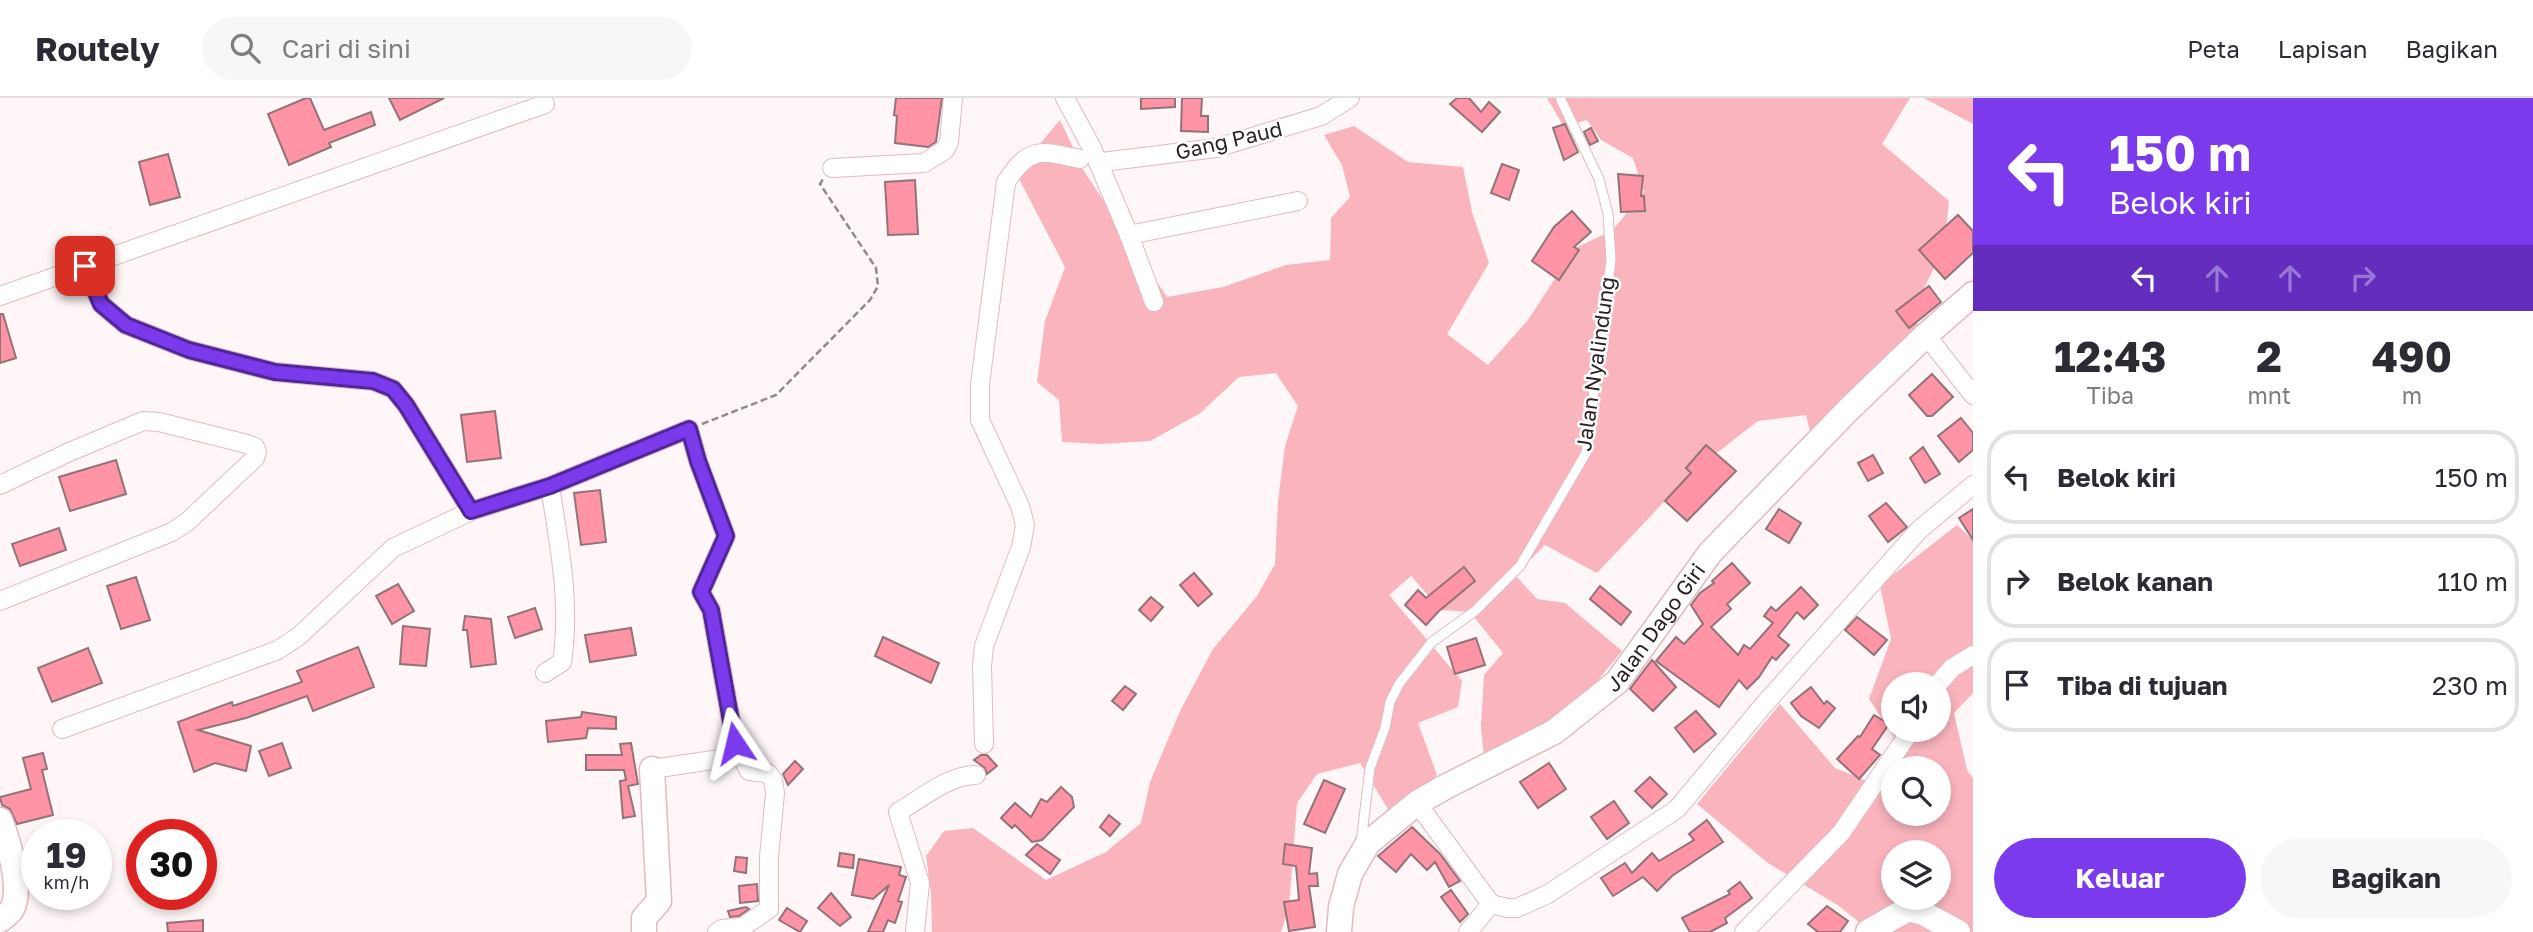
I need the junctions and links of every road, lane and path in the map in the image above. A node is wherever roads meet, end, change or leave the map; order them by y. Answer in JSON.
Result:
{"nodes":[{"id":1,"x":953,"y":98,"type":"edge"},
{"id":2,"x":1065,"y":98,"type":"edge"},
{"id":3,"x":1350,"y":98,"type":"edge"},
{"id":4,"x":1562,"y":100,"type":"edge"},
{"id":5,"x":545,"y":104,"type":"dead end"},
{"id":6,"x":1092,"y":157,"type":"junction"},
{"id":7,"x":832,"y":168,"type":"joint"},
{"id":8,"x":1298,"y":201,"type":"dead end"},
{"id":9,"x":1129,"y":235,"type":"junction"},
{"id":10,"x":85,"y":266,"type":"junction"},
{"id":11,"x":1973,"y":294,"type":"edge"},
{"id":12,"x":0,"y":296,"type":"edge"},
{"id":13,"x":1154,"y":302,"type":"dead end"},
{"id":14,"x":1926,"y":335,"type":"junction"},
{"id":15,"x":1973,"y":395,"type":"edge"},
{"id":16,"x":689,"y":429,"type":"junction"},
{"id":17,"x":0,"y":485,"type":"edge"},
{"id":18,"x":1973,"y":485,"type":"edge"},
{"id":19,"x":550,"y":486,"type":"junction"},
{"id":20,"x":471,"y":511,"type":"junction"},
{"id":21,"x":0,"y":601,"type":"edge"},
{"id":22,"x":1973,"y":655,"type":"edge"},
{"id":23,"x":1948,"y":672,"type":"edge"},
{"id":24,"x":545,"y":673,"type":"dead end"},
{"id":25,"x":62,"y":729,"type":"dead end"},
{"id":26,"x":1903,"y":742,"type":"edge"},
{"id":27,"x":984,"y":744,"type":"dead end"},
{"id":28,"x":740,"y":756,"type":"junction"},
{"id":29,"x":652,"y":769,"type":"joint"},
{"id":30,"x":976,"y":775,"type":"dead end"},
{"id":31,"x":1418,"y":803,"type":"junction"},
{"id":32,"x":0,"y":820,"type":"edge"},
{"id":33,"x":6,"y":854,"type":"edge"},
{"id":34,"x":1359,"y":858,"type":"junction"},
{"id":35,"x":1491,"y":904,"type":"junction"},
{"id":36,"x":0,"y":920,"type":"edge"},
{"id":37,"x":644,"y":932,"type":"edge"},
{"id":38,"x":717,"y":932,"type":"edge"},
{"id":39,"x":915,"y":932,"type":"edge"},
{"id":40,"x":1339,"y":932,"type":"edge"},
{"id":41,"x":1468,"y":932,"type":"edge"},
{"id":42,"x":1744,"y":932,"type":"edge"},
{"id":43,"x":1868,"y":932,"type":"edge"},
{"id":44,"x":1958,"y":932,"type":"edge"}],
"edges":[{"from":1,"to":7,"type":"street"},
{"from":2,"to":6,"type":"street"},
{"from":3,"to":6,"type":"street","name":"Gang Paud"},
{"from":4,"to":34,"type":"lane","name":"Jalan Nyalindung"},
{"from":5,"to":10,"type":"street"},
{"from":6,"to":9,"type":"street"},
{"from":6,"to":27,"type":"street","name":"Gang Paud"},
{"from":7,"to":16,"type":"path"},
{"from":8,"to":9,"type":"street"},
{"from":9,"to":13,"type":"street"},
{"from":10,"to":12,"type":"street"},
{"from":10,"to":20,"type":"street"},
{"from":11,"to":14,"type":"main road","name":"Jalan Dago Giri"},
{"from":14,"to":15,"type":"street"},
{"from":14,"to":31,"type":"main road","name":"Jalan Dago Giri"},
{"from":16,"to":19,"type":"street"},
{"from":16,"to":28,"type":"street"},
{"from":17,"to":21,"type":"street"},
{"from":18,"to":35,"type":"street"},
{"from":19,"to":20,"type":"street"},
{"from":19,"to":24,"type":"street"},
{"from":20,"to":25,"type":"street"},
{"from":22,"to":23,"type":"street"},
{"from":26,"to":42,"type":"street"},
{"from":28,"to":29,"type":"street"},
{"from":28,"to":38,"type":"street"},
{"from":29,"to":37,"type":"main road"},
{"from":30,"to":39,"type":"street"},
{"from":31,"to":34,"type":"main road","name":"Jalan Dago Giri"},
{"from":31,"to":35,"type":"street"},
{"from":32,"to":33,"type":"main road"},
{"from":33,"to":36,"type":"main road"},
{"from":34,"to":40,"type":"main road","name":"Jalan Dago Giri"},
{"from":35,"to":41,"type":"street"},
{"from":43,"to":44,"type":"main road"}]}
